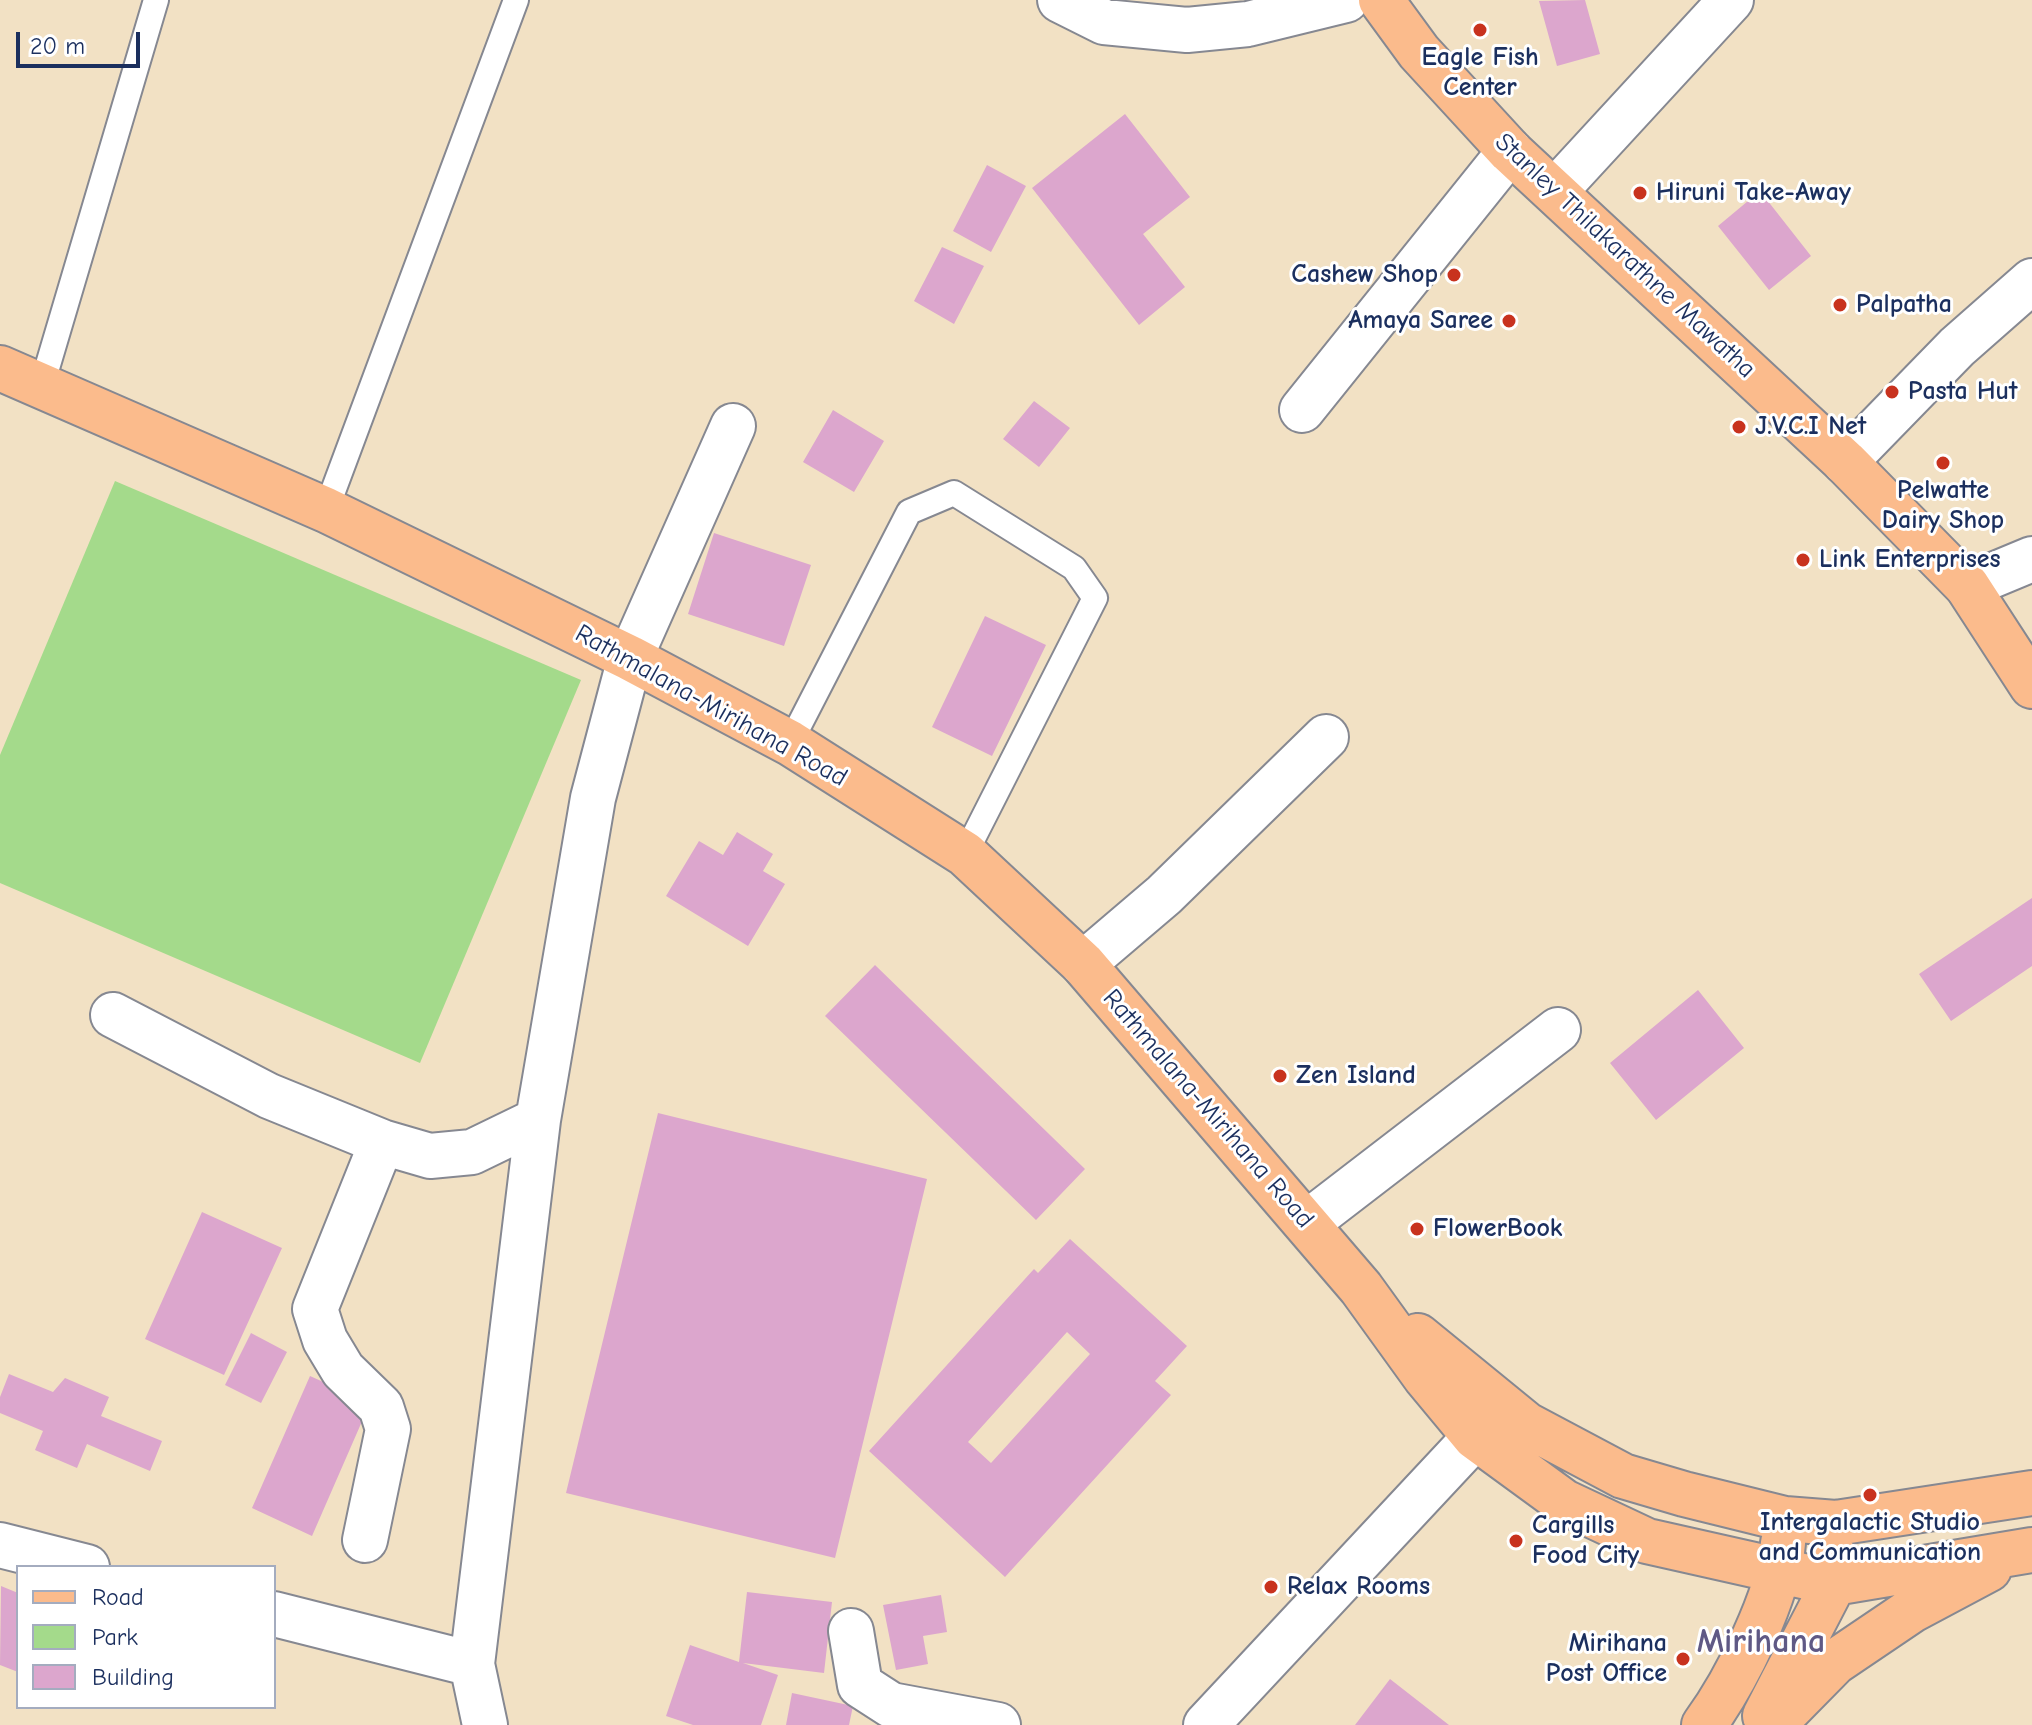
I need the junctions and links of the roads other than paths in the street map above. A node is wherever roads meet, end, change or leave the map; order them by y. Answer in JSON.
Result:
{"nodes":[{"id":1,"x":156,"y":0,"type":"edge"},
{"id":2,"x":516,"y":0,"type":"edge"},
{"id":3,"x":1060,"y":0,"type":"edge"},
{"id":4,"x":1346,"y":0,"type":"edge"},
{"id":5,"x":1381,"y":0,"type":"edge"},
{"id":6,"x":1722,"y":3,"type":"edge"},
{"id":7,"x":1510,"y":151,"type":"junction"},
{"id":8,"x":1556,"y":190,"type":"junction"},
{"id":9,"x":2032,"y":281,"type":"edge"},
{"id":10,"x":0,"y":368,"type":"edge"},
{"id":11,"x":42,"y":385,"type":"junction"},
{"id":12,"x":1302,"y":410,"type":"dead end"},
{"id":13,"x":733,"y":426,"type":"dead end"},
{"id":14,"x":1845,"y":462,"type":"junction"},
{"id":15,"x":326,"y":510,"type":"junction"},
{"id":16,"x":2032,"y":559,"type":"edge"},
{"id":17,"x":1967,"y":586,"type":"junction"},
{"id":18,"x":630,"y":658,"type":"junction"},
{"id":19,"x":2032,"y":686,"type":"edge"},
{"id":20,"x":1326,"y":737,"type":"dead end"},
{"id":21,"x":790,"y":743,"type":"junction"},
{"id":22,"x":965,"y":854,"type":"junction"},
{"id":23,"x":1083,"y":964,"type":"junction"},
{"id":24,"x":113,"y":1015,"type":"dead end"},
{"id":25,"x":1558,"y":1030,"type":"dead end"},
{"id":26,"x":538,"y":1120,"type":"junction"},
{"id":27,"x":382,"y":1142,"type":"junction"},
{"id":28,"x":1307,"y":1223,"type":"junction"},
{"id":29,"x":1361,"y":1288,"type":"junction"},
{"id":30,"x":1475,"y":1437,"type":"junction"},
{"id":31,"x":2032,"y":1493,"type":"edge"},
{"id":32,"x":1785,"y":1519,"type":"junction"},
{"id":33,"x":1836,"y":1523,"type":"junction"},
{"id":34,"x":365,"y":1540,"type":"dead end"},
{"id":35,"x":0,"y":1545,"type":"edge"},
{"id":36,"x":2027,"y":1550,"type":"edge"},
{"id":37,"x":79,"y":1565,"type":"edge"},
{"id":38,"x":1781,"y":1572,"type":"junction"},
{"id":39,"x":1834,"y":1583,"type":"junction"},
{"id":40,"x":276,"y":1615,"type":"edge"},
{"id":41,"x":851,"y":1631,"type":"dead end"},
{"id":42,"x":472,"y":1664,"type":"junction"},
{"id":43,"x":485,"y":1725,"type":"edge"},
{"id":44,"x":998,"y":1725,"type":"edge"},
{"id":45,"x":1206,"y":1725,"type":"edge"},
{"id":46,"x":1704,"y":1725,"type":"edge"},
{"id":47,"x":1761,"y":1725,"type":"edge"},
{"id":48,"x":1773,"y":1725,"type":"edge"}],
"edges":[{"from":1,"to":11,"type":"lane"},
{"from":2,"to":15,"type":"lane"},
{"from":3,"to":4,"type":"street"},
{"from":5,"to":7,"type":"main road","name":"Stanley Thilakarathne Mawatha"},
{"from":6,"to":8,"type":"street"},
{"from":7,"to":8,"type":"main road","name":"Stanley Thilakarathne Mawatha"},
{"from":7,"to":12,"type":"street"},
{"from":8,"to":14,"type":"main road","name":"Stanley Thilakarathne Mawatha"},
{"from":9,"to":14,"type":"street"},
{"from":10,"to":11,"type":"main road","name":"Rathmalana-Mirihana Road"},
{"from":11,"to":15,"type":"main road","name":"Rathmalana-Mirihana Road"},
{"from":13,"to":18,"type":"street"},
{"from":14,"to":17,"type":"main road","name":"Stanley Thilakarathne Mawatha"},
{"from":15,"to":18,"type":"main road","name":"Rathmalana-Mirihana Road"},
{"from":16,"to":17,"type":"street"},
{"from":17,"to":19,"type":"main road","name":"Stanley Thilakarathne Mawatha"},
{"from":18,"to":21,"type":"main road","name":"Rathmalana-Mirihana Road"},
{"from":18,"to":26,"type":"street"},
{"from":20,"to":23,"type":"street"},
{"from":21,"to":22,"type":"main road","name":"Rathmalana-Mirihana Road"},
{"from":21,"to":22,"type":"lane"},
{"from":22,"to":23,"type":"main road","name":"Rathmalana-Mirihana Road"},
{"from":23,"to":28,"type":"main road","name":"Rathmalana-Mirihana Road"},
{"from":24,"to":27,"type":"street"},
{"from":25,"to":28,"type":"street"},
{"from":26,"to":27,"type":"street"},
{"from":26,"to":42,"type":"street"},
{"from":27,"to":34,"type":"street"},
{"from":28,"to":29,"type":"main road","name":"Rathmalana-Mirihana Road"},
{"from":29,"to":30,"type":"main road","name":"Rathmalana-Mirihana Road"},
{"from":29,"to":32,"type":"main road","name":"Rathmalana-Mirihana Road"},
{"from":30,"to":38,"type":"main road","name":"Rathmalana-Mirihana Road"},
{"from":30,"to":45,"type":"street"},
{"from":31,"to":33,"type":"main road","name":"Rathmalana-Mirihana Road"},
{"from":32,"to":33,"type":"main road","name":"Rathmalana-Mirihana Road"},
{"from":32,"to":38,"type":"main road"},
{"from":33,"to":39,"type":"main road"},
{"from":35,"to":37,"type":"street"},
{"from":36,"to":39,"type":"main road"},
{"from":36,"to":48,"type":"main road"},
{"from":38,"to":39,"type":"main road","name":"Rathmalana-Mirihana Road"},
{"from":38,"to":46,"type":"main road"},
{"from":39,"to":47,"type":"main road"},
{"from":40,"to":42,"type":"street"},
{"from":41,"to":44,"type":"street"},
{"from":42,"to":43,"type":"street"}]}
